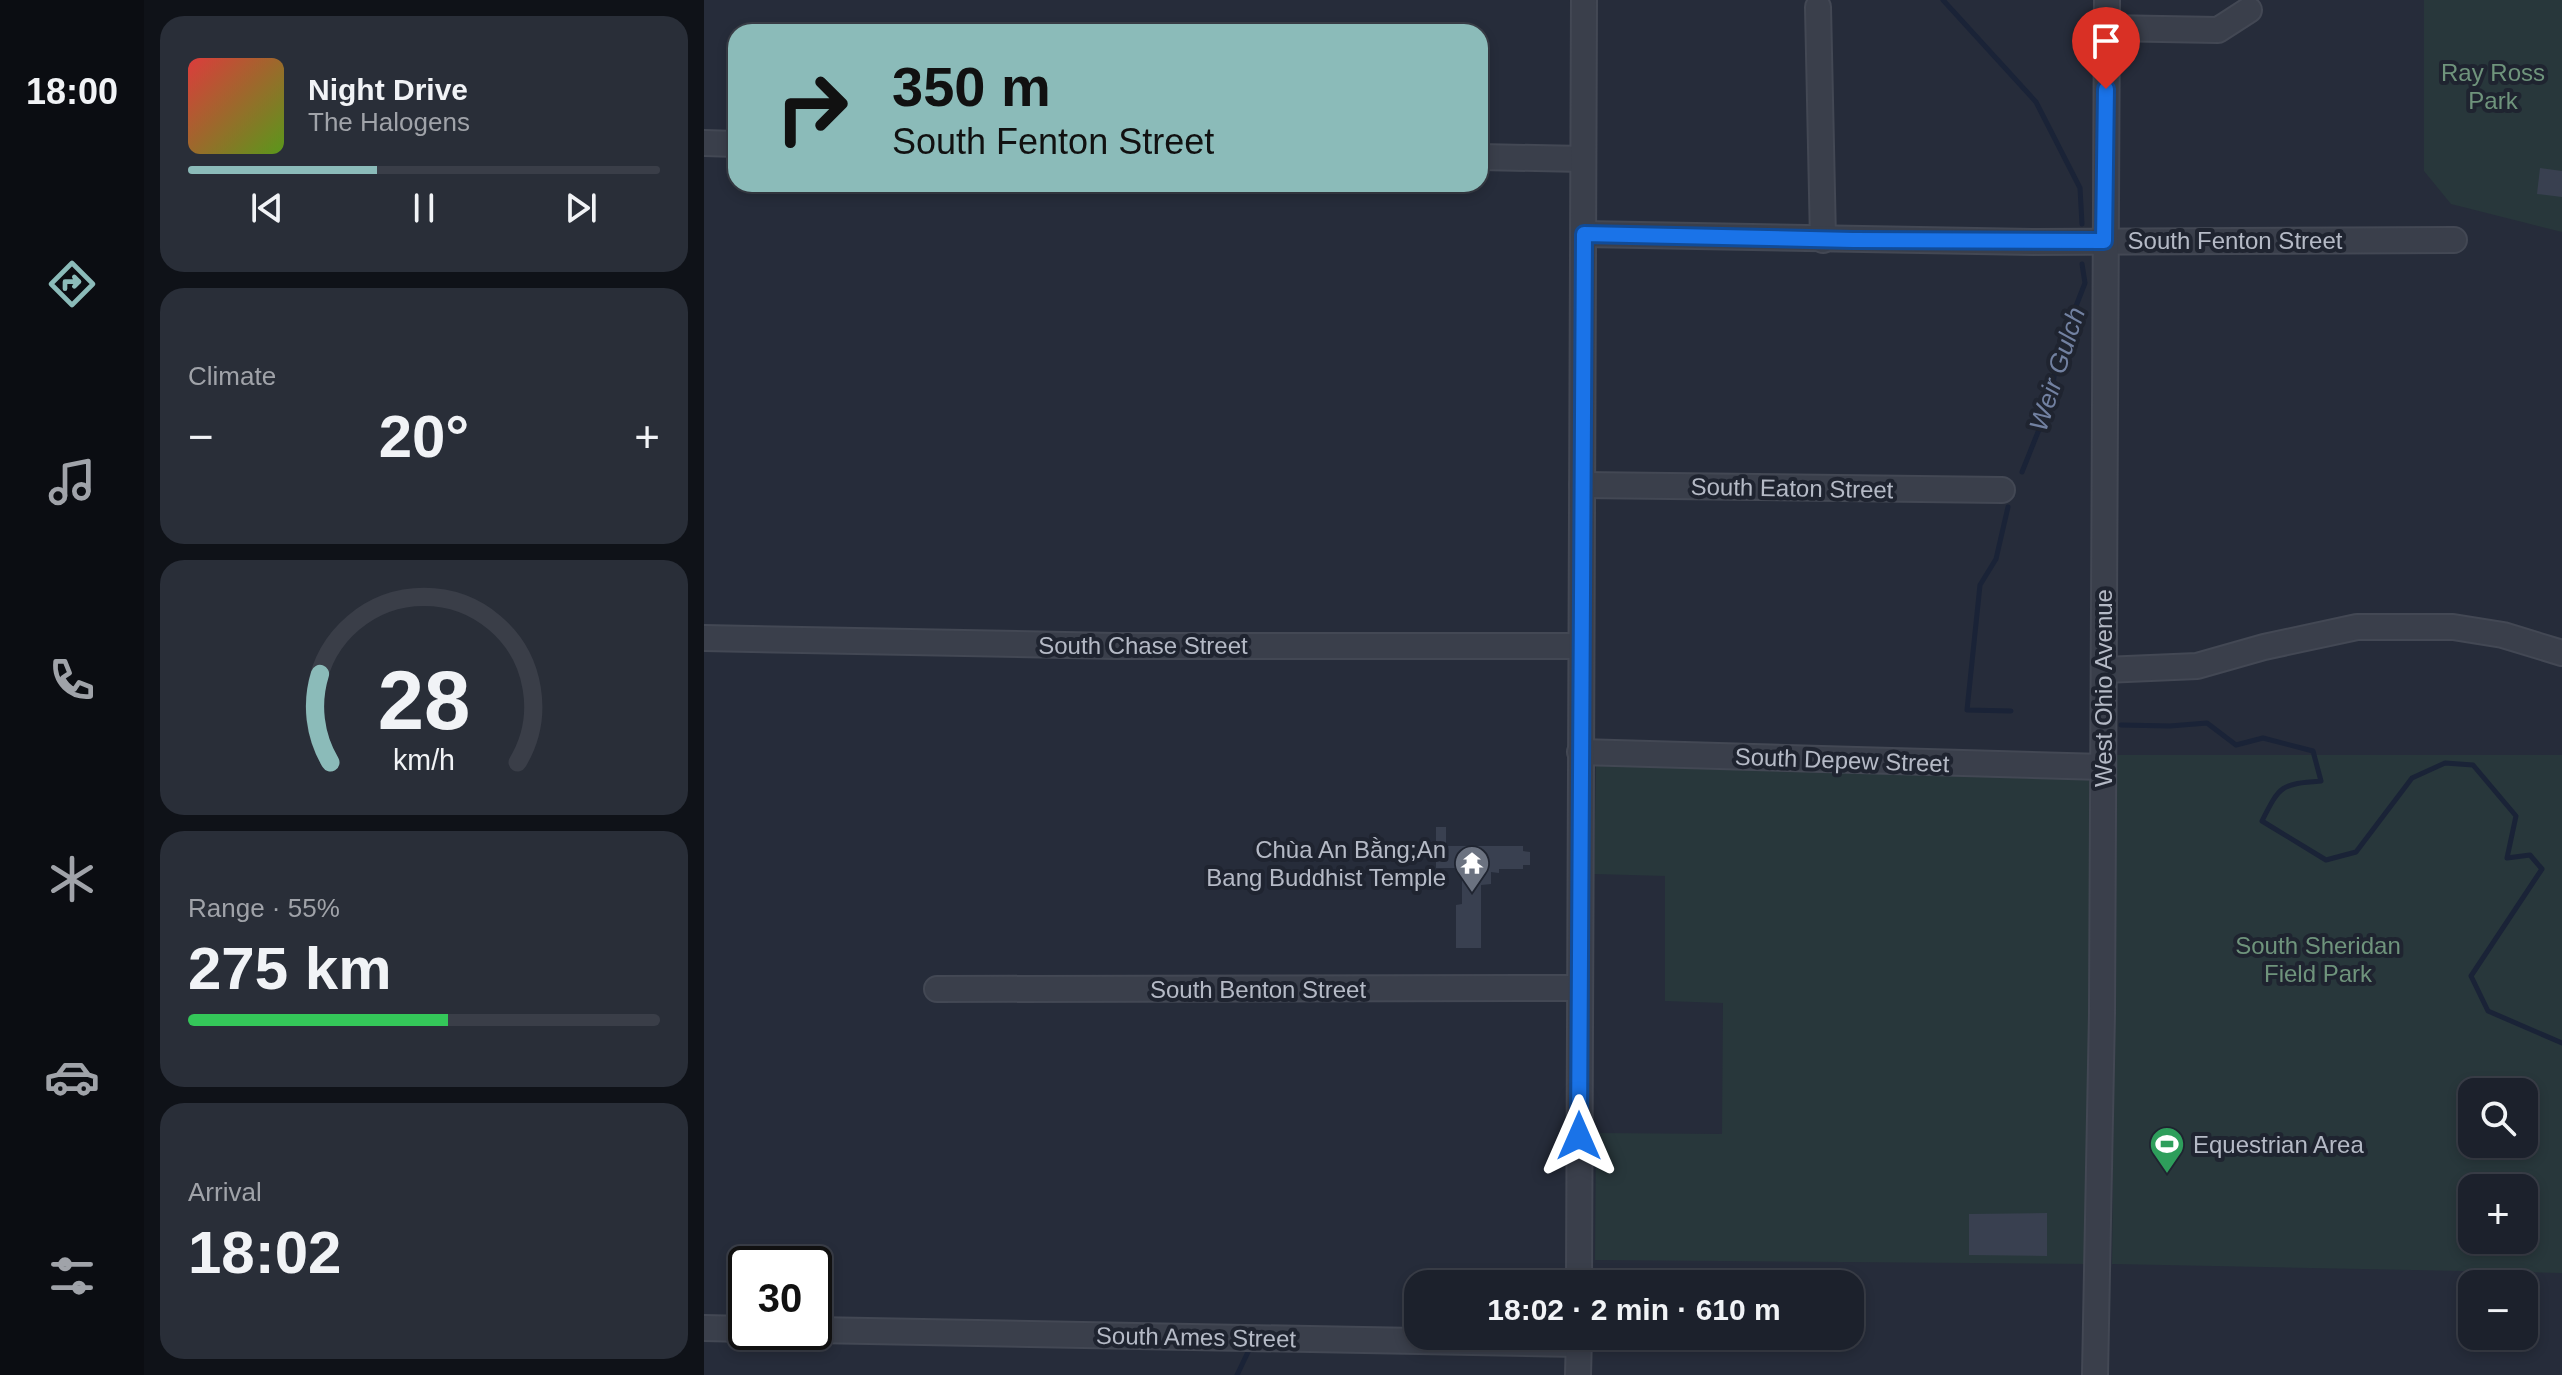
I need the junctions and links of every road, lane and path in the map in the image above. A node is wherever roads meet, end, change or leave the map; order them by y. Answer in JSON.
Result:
{"nodes":[{"id":1,"x":1584,"y":0,"type":"edge"},
{"id":2,"x":2107,"y":0,"type":"edge"},
{"id":3,"x":1818,"y":7,"type":"dead end"},
{"id":4,"x":2249,"y":10,"type":"dead end"},
{"id":5,"x":2106,"y":28,"type":"junction"},
{"id":6,"x":704,"y":143,"type":"edge"},
{"id":7,"x":728,"y":144,"type":"edge"},
{"id":8,"x":1488,"y":157,"type":"edge"},
{"id":9,"x":1583,"y":159,"type":"junction"},
{"id":10,"x":1584,"y":234,"type":"junction"},
{"id":11,"x":1823,"y":240,"type":"junction"},
{"id":12,"x":2454,"y":240,"type":"dead end"},
{"id":13,"x":2104,"y":241,"type":"junction"},
{"id":14,"x":1582,"y":485,"type":"junction"},
{"id":15,"x":2002,"y":490,"type":"dead end"},
{"id":16,"x":704,"y":638,"type":"edge"},
{"id":17,"x":1581,"y":646,"type":"junction"},
{"id":18,"x":2562,"y":653,"type":"edge"},
{"id":19,"x":2104,"y":670,"type":"junction"},
{"id":20,"x":1580,"y":752,"type":"junction"},
{"id":21,"x":2103,"y":767,"type":"junction"},
{"id":22,"x":1579,"y":988,"type":"junction"},
{"id":23,"x":937,"y":989,"type":"dead end"},
{"id":24,"x":1579,"y":1270,"type":"edge"},
{"id":25,"x":704,"y":1328,"type":"edge"},
{"id":26,"x":728,"y":1329,"type":"edge"},
{"id":27,"x":832,"y":1330,"type":"edge"},
{"id":28,"x":1404,"y":1338,"type":"edge"},
{"id":29,"x":1578,"y":1350,"type":"edge"},
{"id":30,"x":1578,"y":1375,"type":"edge"},
{"id":31,"x":2095,"y":1375,"type":"edge"}],
"edges":[{"from":1,"to":9,"type":"street"},
{"from":2,"to":5,"type":"street","name":"West Ohio Avenue"},
{"from":3,"to":11,"type":"street"},
{"from":4,"to":5,"type":"street"},
{"from":5,"to":13,"type":"street","name":"West Ohio Avenue"},
{"from":6,"to":7,"type":"street"},
{"from":8,"to":9,"type":"street"},
{"from":9,"to":10,"type":"street"},
{"from":10,"to":11,"type":"street","name":"South Fenton Street"},
{"from":10,"to":14,"type":"street"},
{"from":11,"to":13,"type":"street","name":"South Fenton Street"},
{"from":12,"to":13,"type":"street","name":"South Fenton Street"},
{"from":13,"to":19,"type":"street","name":"West Ohio Avenue"},
{"from":14,"to":15,"type":"street","name":"South Eaton Street"},
{"from":14,"to":17,"type":"street"},
{"from":16,"to":17,"type":"street","name":"South Chase Street"},
{"from":17,"to":20,"type":"street"},
{"from":18,"to":19,"type":"street"},
{"from":19,"to":21,"type":"street","name":"West Ohio Avenue"},
{"from":20,"to":21,"type":"street","name":"South Depew Street"},
{"from":20,"to":22,"type":"street"},
{"from":21,"to":31,"type":"street","name":"West Ohio Avenue"},
{"from":22,"to":23,"type":"street","name":"South Benton Street"},
{"from":22,"to":24,"type":"street"},
{"from":25,"to":26,"type":"street"},
{"from":27,"to":28,"type":"street","name":"South Ames Street"},
{"from":29,"to":30,"type":"street"}]}
